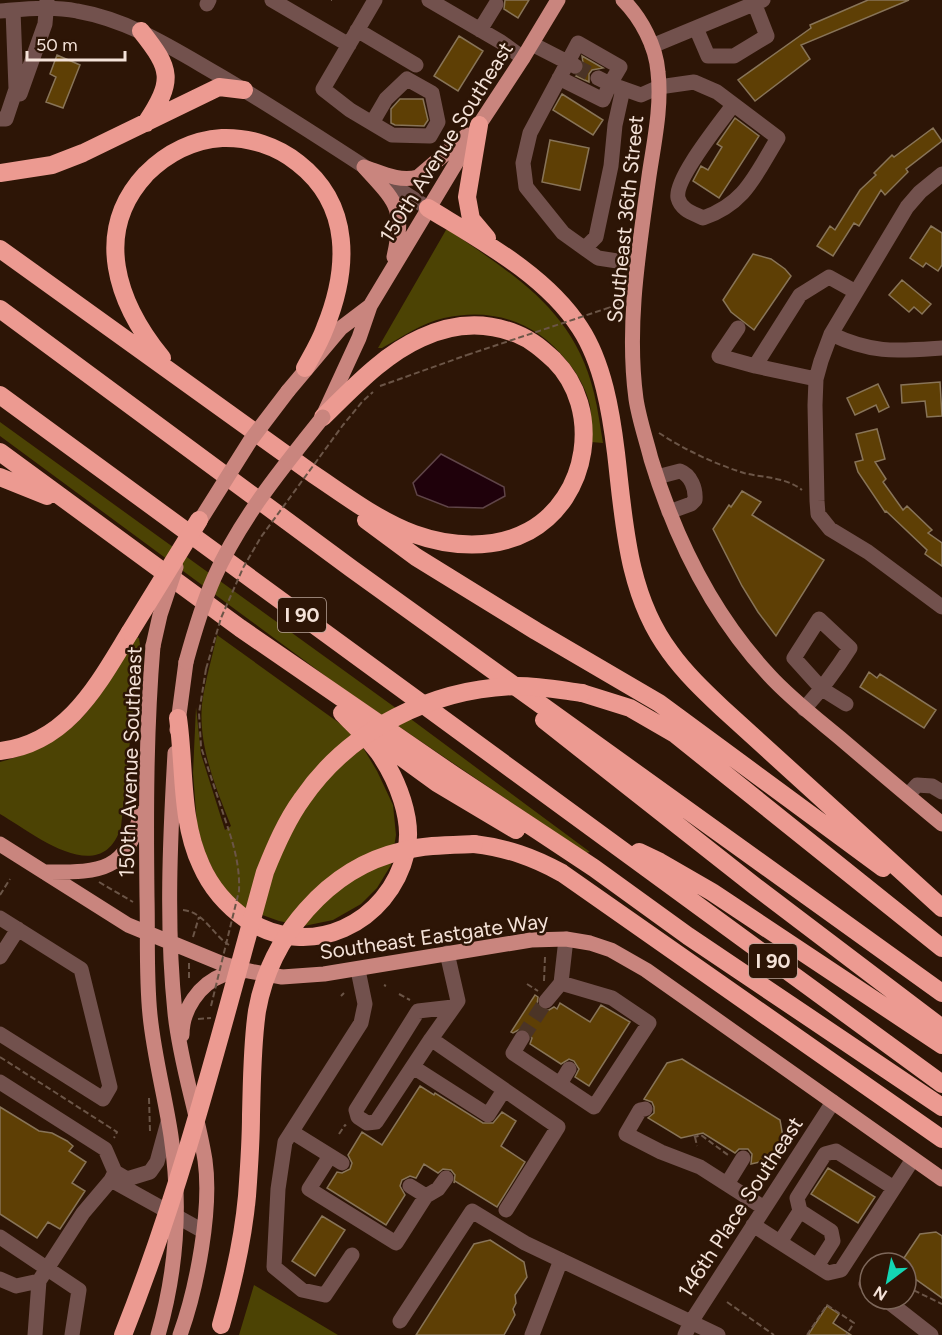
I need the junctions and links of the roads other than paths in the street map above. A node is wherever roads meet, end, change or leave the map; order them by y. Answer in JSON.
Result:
{"nodes":[{"id":1,"x":272,"y":0,"type":"edge"},
{"id":2,"x":375,"y":0,"type":"edge"},
{"id":3,"x":429,"y":0,"type":"edge"},
{"id":4,"x":558,"y":0,"type":"edge"},
{"id":5,"x":624,"y":0,"type":"edge"},
{"id":6,"x":756,"y":1,"type":"edge"},
{"id":7,"x":47,"y":4,"type":"edge"},
{"id":8,"x":496,"y":4,"type":"dead end"},
{"id":9,"x":452,"y":6,"type":"edge"},
{"id":10,"x":6,"y":10,"type":"edge"},
{"id":11,"x":696,"y":28,"type":"junction"},
{"id":12,"x":357,"y":30,"type":"junction"},
{"id":13,"x":480,"y":30,"type":"junction"},
{"id":14,"x":141,"y":31,"type":"junction"},
{"id":15,"x":532,"y":44,"type":"junction"},
{"id":16,"x":349,"y":45,"type":"junction"},
{"id":17,"x":652,"y":46,"type":"junction"},
{"id":18,"x":523,"y":58,"type":"junction"},
{"id":19,"x":571,"y":64,"type":"junction"},
{"id":20,"x":416,"y":65,"type":"dead end"},
{"id":21,"x":559,"y":78,"type":"junction"},
{"id":22,"x":610,"y":84,"type":"junction"},
{"id":23,"x":659,"y":87,"type":"junction"},
{"id":24,"x":244,"y":90,"type":"junction"},
{"id":25,"x":20,"y":101,"type":"dead end"},
{"id":26,"x":733,"y":105,"type":"junction"},
{"id":27,"x":0,"y":119,"type":"edge"},
{"id":28,"x":146,"y":123,"type":"junction"},
{"id":29,"x":372,"y":123,"type":"junction"},
{"id":30,"x":478,"y":125,"type":"junction"},
{"id":31,"x":364,"y":167,"type":"junction"},
{"id":32,"x":0,"y":173,"type":"edge"},
{"id":33,"x":942,"y":174,"type":"edge"},
{"id":34,"x":428,"y":208,"type":"junction"},
{"id":35,"x":493,"y":248,"type":"junction"},
{"id":36,"x":585,"y":248,"type":"junction"},
{"id":37,"x":0,"y":249,"type":"edge"},
{"id":38,"x":637,"y":264,"type":"junction"},
{"id":39,"x":392,"y":269,"type":"junction"},
{"id":40,"x":856,"y":292,"type":"junction"},
{"id":41,"x":370,"y":306,"type":"junction"},
{"id":42,"x":0,"y":309,"type":"edge"},
{"id":43,"x":738,"y":328,"type":"dead end"},
{"id":44,"x":831,"y":334,"type":"junction"},
{"id":45,"x":942,"y":348,"type":"edge"},
{"id":46,"x":755,"y":366,"type":"junction"},
{"id":47,"x":305,"y":368,"type":"junction"},
{"id":48,"x":816,"y":379,"type":"junction"},
{"id":49,"x":194,"y":388,"type":"junction"},
{"id":50,"x":0,"y":395,"type":"edge"},
{"id":51,"x":323,"y":417,"type":"junction"},
{"id":52,"x":0,"y":452,"type":"edge"},
{"id":53,"x":313,"y":474,"type":"junction"},
{"id":54,"x":0,"y":477,"type":"edge"},
{"id":55,"x":657,"y":477,"type":"junction"},
{"id":56,"x":669,"y":512,"type":"junction"},
{"id":57,"x":199,"y":520,"type":"junction"},
{"id":58,"x":111,"y":534,"type":"junction"},
{"id":59,"x":352,"y":569,"type":"junction"},
{"id":60,"x":942,"y":607,"type":"edge"},
{"id":61,"x":240,"y":628,"type":"junction"},
{"id":62,"x":846,"y":704,"type":"dead end"},
{"id":63,"x":804,"y":709,"type":"junction"},
{"id":64,"x":342,"y":713,"type":"junction"},
{"id":65,"x":178,"y":718,"type":"junction"},
{"id":66,"x":0,"y":751,"type":"edge"},
{"id":67,"x":146,"y":791,"type":"junction"},
{"id":68,"x":942,"y":792,"type":"edge"},
{"id":69,"x":908,"y":795,"type":"junction"},
{"id":70,"x":942,"y":824,"type":"edge"},
{"id":71,"x":604,"y":837,"type":"junction"},
{"id":72,"x":0,"y":844,"type":"edge"},
{"id":73,"x":44,"y":872,"type":"junction"},
{"id":74,"x":942,"y":910,"type":"edge"},
{"id":75,"x":0,"y":918,"type":"edge"},
{"id":76,"x":18,"y":929,"type":"junction"},
{"id":77,"x":148,"y":933,"type":"junction"},
{"id":78,"x":688,"y":936,"type":"junction"},
{"id":79,"x":566,"y":939,"type":"junction"},
{"id":80,"x":171,"y":943,"type":"junction"},
{"id":81,"x":942,"y":948,"type":"edge"},
{"id":82,"x":447,"y":953,"type":"junction"},
{"id":83,"x":0,"y":957,"type":"edge"},
{"id":84,"x":358,"y":970,"type":"junction"},
{"id":85,"x":249,"y":971,"type":"junction"},
{"id":86,"x":561,"y":983,"type":"junction"},
{"id":87,"x":942,"y":993,"type":"edge"},
{"id":88,"x":546,"y":1002,"type":"tunnel mouth"},
{"id":89,"x":453,"y":1006,"type":"junction"},
{"id":90,"x":942,"y":1028,"type":"edge"},
{"id":91,"x":0,"y":1034,"type":"edge"},
{"id":92,"x":522,"y":1038,"type":"tunnel mouth"},
{"id":93,"x":431,"y":1039,"type":"junction"},
{"id":94,"x":942,"y":1045,"type":"edge"},
{"id":95,"x":183,"y":1059,"type":"junction"},
{"id":96,"x":413,"y":1067,"type":"junction"},
{"id":97,"x":570,"y":1069,"type":"dead end"},
{"id":98,"x":0,"y":1082,"type":"edge"},
{"id":99,"x":560,"y":1084,"type":"junction"},
{"id":100,"x":942,"y":1084,"type":"edge"},
{"id":101,"x":504,"y":1090,"type":"junction"},
{"id":102,"x":833,"y":1102,"type":"junction"},
{"id":103,"x":942,"y":1107,"type":"edge"},
{"id":104,"x":645,"y":1109,"type":"dead end"},
{"id":105,"x":168,"y":1122,"type":"junction"},
{"id":106,"x":288,"y":1137,"type":"junction"},
{"id":107,"x":942,"y":1139,"type":"edge"},
{"id":108,"x":736,"y":1157,"type":"road end"},
{"id":109,"x":913,"y":1159,"type":"junction"},
{"id":110,"x":113,"y":1176,"type":"junction"},
{"id":111,"x":446,"y":1178,"type":"dead end"},
{"id":112,"x":942,"y":1179,"type":"edge"},
{"id":113,"x":727,"y":1184,"type":"junction"},
{"id":114,"x":410,"y":1186,"type":"dead end"},
{"id":115,"x":893,"y":1189,"type":"junction"},
{"id":116,"x":426,"y":1196,"type":"junction"},
{"id":117,"x":764,"y":1208,"type":"junction"},
{"id":118,"x":506,"y":1210,"type":"dead end"},
{"id":119,"x":800,"y":1211,"type":"junction"},
{"id":120,"x":176,"y":1217,"type":"junction"},
{"id":121,"x":753,"y":1225,"type":"junction"},
{"id":122,"x":203,"y":1231,"type":"junction"},
{"id":123,"x":0,"y":1237,"type":"edge"},
{"id":124,"x":780,"y":1242,"type":"junction"},
{"id":125,"x":352,"y":1255,"type":"dead end"},
{"id":126,"x":556,"y":1258,"type":"junction"},
{"id":127,"x":817,"y":1266,"type":"junction"},
{"id":128,"x":48,"y":1267,"type":"junction"},
{"id":129,"x":0,"y":1279,"type":"edge"},
{"id":130,"x":39,"y":1281,"type":"junction"},
{"id":131,"x":901,"y":1311,"type":"edge"},
{"id":132,"x":400,"y":1321,"type":"dead end"},
{"id":133,"x":688,"y":1328,"type":"edge"},
{"id":134,"x":219,"y":1330,"type":"edge"},
{"id":135,"x":35,"y":1335,"type":"edge"},
{"id":136,"x":72,"y":1335,"type":"edge"},
{"id":137,"x":123,"y":1335,"type":"edge"},
{"id":138,"x":158,"y":1335,"type":"edge"},
{"id":139,"x":180,"y":1335,"type":"edge"},
{"id":140,"x":532,"y":1335,"type":"edge"},
{"id":141,"x":718,"y":1335,"type":"edge"},
{"id":142,"x":932,"y":1335,"type":"edge"}],
"edges":[{"from":1,"to":16,"type":"street"},
{"from":2,"to":12,"type":"street"},
{"from":3,"to":9,"type":"street"},
{"from":4,"to":15,"type":"main road","name":"150th Avenue Southeast"},
{"from":5,"to":17,"type":"main road","name":"Southeast 36th Street"},
{"from":6,"to":11,"type":"street"},
{"from":6,"to":11,"type":"street"},
{"from":7,"to":10,"type":"street"},
{"from":7,"to":14,"type":"street"},
{"from":7,"to":25,"type":"street"},
{"from":8,"to":13,"type":"street"},
{"from":9,"to":13,"type":"street"},
{"from":10,"to":27,"type":"street"},
{"from":11,"to":17,"type":"street"},
{"from":12,"to":16,"type":"street"},
{"from":12,"to":20,"type":"street"},
{"from":13,"to":18,"type":"street"},
{"from":14,"to":24,"type":"street"},
{"from":14,"to":28,"type":"highway"},
{"from":15,"to":18,"type":"main road","name":"150th Avenue Southeast"},
{"from":15,"to":19,"type":"street"},
{"from":16,"to":29,"type":"street"},
{"from":17,"to":23,"type":"main road","name":"Southeast 36th Street"},
{"from":18,"to":30,"type":"main road","name":"150th Avenue Southeast"},
{"from":19,"to":21,"type":"street"},
{"from":19,"to":22,"type":"street"},
{"from":21,"to":22,"type":"street"},
{"from":21,"to":36,"type":"street"},
{"from":22,"to":23,"type":"street"},
{"from":22,"to":36,"type":"street"},
{"from":23,"to":26,"type":"street"},
{"from":23,"to":38,"type":"main road","name":"Southeast 36th Street"},
{"from":24,"to":28,"type":"highway"},
{"from":24,"to":31,"type":"street"},
{"from":26,"to":26,"type":"street"},
{"from":28,"to":32,"type":"highway"},
{"from":29,"to":29,"type":"street"},
{"from":30,"to":31,"type":"main road"},
{"from":30,"to":34,"type":"main road","name":"150th Avenue Southeast"},
{"from":30,"to":35,"type":"highway"},
{"from":31,"to":34,"type":"street"},
{"from":31,"to":39,"type":"main road"},
{"from":33,"to":40,"type":"street"},
{"from":34,"to":35,"type":"highway"},
{"from":34,"to":39,"type":"main road","name":"150th Avenue Southeast"},
{"from":35,"to":74,"type":"highway"},
{"from":36,"to":38,"type":"street"},
{"from":37,"to":49,"type":"highway"},
{"from":38,"to":55,"type":"main road","name":"Southeast 36th Street"},
{"from":39,"to":41,"type":"main road","name":"150th Avenue Southeast"},
{"from":40,"to":44,"type":"street"},
{"from":40,"to":46,"type":"street"},
{"from":41,"to":47,"type":"main road","name":"150th Avenue Southeast"},
{"from":41,"to":51,"type":"main road","name":"150th Avenue Southeast"},
{"from":42,"to":59,"type":"highway"},
{"from":43,"to":46,"type":"street"},
{"from":44,"to":45,"type":"street"},
{"from":44,"to":48,"type":"street"},
{"from":46,"to":48,"type":"street"},
{"from":47,"to":49,"type":"highway"},
{"from":47,"to":57,"type":"main road","name":"150th Avenue Southeast","bridge":true},
{"from":48,"to":60,"type":"street"},
{"from":49,"to":53,"type":"highway"},
{"from":50,"to":71,"type":"highway","number":"I 90"},
{"from":51,"to":53,"type":"highway"},
{"from":51,"to":65,"type":"main road","name":"150th Avenue Southeast","bridge":true},
{"from":52,"to":58,"type":"highway"},
{"from":53,"to":74,"type":"highway"},
{"from":54,"to":58,"type":"highway"},
{"from":55,"to":56,"type":"main road","name":"Southeast 36th Street"},
{"from":55,"to":56,"type":"street"},
{"from":56,"to":63,"type":"main road","name":"Southeast 36th Street"},
{"from":57,"to":66,"type":"highway","bridge":true},
{"from":57,"to":67,"type":"main road","name":"150th Avenue Southeast","bridge":true},
{"from":58,"to":61,"type":"highway"},
{"from":59,"to":87,"type":"highway"},
{"from":59,"to":90,"type":"highway"},
{"from":61,"to":64,"type":"highway"},
{"from":61,"to":78,"type":"highway"},
{"from":62,"to":63,"type":"street"},
{"from":63,"to":69,"type":"main road","name":"Southeast 36th Street"},
{"from":64,"to":65,"type":"highway"},
{"from":64,"to":78,"type":"highway"},
{"from":65,"to":80,"type":"main road","name":"150th Avenue Southeast"},
{"from":67,"to":73,"type":"main road"},
{"from":67,"to":77,"type":"main road","name":"150th Avenue Southeast"},
{"from":68,"to":69,"type":"street"},
{"from":69,"to":70,"type":"main road","name":"Southeast 36th Street"},
{"from":71,"to":94,"type":"highway"},
{"from":71,"to":100,"type":"highway","number":"I 90"},
{"from":72,"to":73,"type":"main road","name":"Southeast Eastgate Way"},
{"from":73,"to":77,"type":"main road","name":"Southeast Eastgate Way"},
{"from":75,"to":76,"type":"street"},
{"from":76,"to":83,"type":"street"},
{"from":76,"to":91,"type":"street"},
{"from":77,"to":80,"type":"main road","name":"Southeast Eastgate Way"},
{"from":77,"to":105,"type":"main road","name":"150th Avenue Southeast"},
{"from":78,"to":103,"type":"highway"},
{"from":79,"to":82,"type":"main road","name":"Southeast Eastgate Way"},
{"from":79,"to":86,"type":"street"},
{"from":79,"to":102,"type":"main road","name":"Southeast Eastgate Way"},
{"from":80,"to":85,"type":"main road","name":"Southeast Eastgate Way"},
{"from":80,"to":95,"type":"main road","name":"150th Avenue Southeast"},
{"from":81,"to":137,"type":"highway","bridge":true},
{"from":82,"to":84,"type":"main road","name":"Southeast Eastgate Way"},
{"from":82,"to":89,"type":"street"},
{"from":84,"to":85,"type":"main road","name":"Southeast Eastgate Way"},
{"from":84,"to":106,"type":"street"},
{"from":85,"to":95,"type":"main road"},
{"from":86,"to":88,"type":"street"},
{"from":86,"to":99,"type":"street"},
{"from":89,"to":93,"type":"street"},
{"from":89,"to":96,"type":"street"},
{"from":92,"to":99,"type":"street"},
{"from":93,"to":96,"type":"street"},
{"from":93,"to":101,"type":"street"},
{"from":95,"to":122,"type":"main road","name":"150th Avenue Southeast"},
{"from":96,"to":101,"type":"street"},
{"from":97,"to":99,"type":"street"},
{"from":98,"to":110,"type":"street"},
{"from":101,"to":118,"type":"street"},
{"from":102,"to":109,"type":"main road","name":"Southeast Eastgate Way"},
{"from":102,"to":117,"type":"street","name":"146th Place Southeast"},
{"from":104,"to":113,"type":"street"},
{"from":105,"to":110,"type":"street"},
{"from":105,"to":120,"type":"main road","name":"150th Avenue Southeast"},
{"from":106,"to":116,"type":"street"},
{"from":106,"to":125,"type":"street"},
{"from":107,"to":134,"type":"highway","bridge":true},
{"from":108,"to":113,"type":"street"},
{"from":109,"to":112,"type":"main road","name":"Southeast Eastgate Way"},
{"from":109,"to":115,"type":"street"},
{"from":110,"to":120,"type":"street"},
{"from":110,"to":128,"type":"street"},
{"from":111,"to":116,"type":"street"},
{"from":113,"to":117,"type":"street"},
{"from":114,"to":116,"type":"street"},
{"from":115,"to":119,"type":"street"},
{"from":115,"to":127,"type":"street"},
{"from":117,"to":121,"type":"street","name":"146th Place Southeast"},
{"from":119,"to":124,"type":"street"},
{"from":119,"to":127,"type":"street"},
{"from":120,"to":122,"type":"street"},
{"from":120,"to":138,"type":"main road","name":"150th Avenue Southeast"},
{"from":121,"to":124,"type":"street"},
{"from":121,"to":133,"type":"street","name":"146th Place Southeast"},
{"from":122,"to":139,"type":"main road","name":"150th Avenue Southeast"},
{"from":123,"to":128,"type":"street"},
{"from":124,"to":127,"type":"street"},
{"from":126,"to":132,"type":"street"},
{"from":126,"to":133,"type":"street"},
{"from":126,"to":140,"type":"street"},
{"from":128,"to":130,"type":"street"},
{"from":128,"to":136,"type":"street"},
{"from":129,"to":130,"type":"street"},
{"from":130,"to":135,"type":"street"},
{"from":131,"to":142,"type":"street"},
{"from":133,"to":141,"type":"street"}]}
